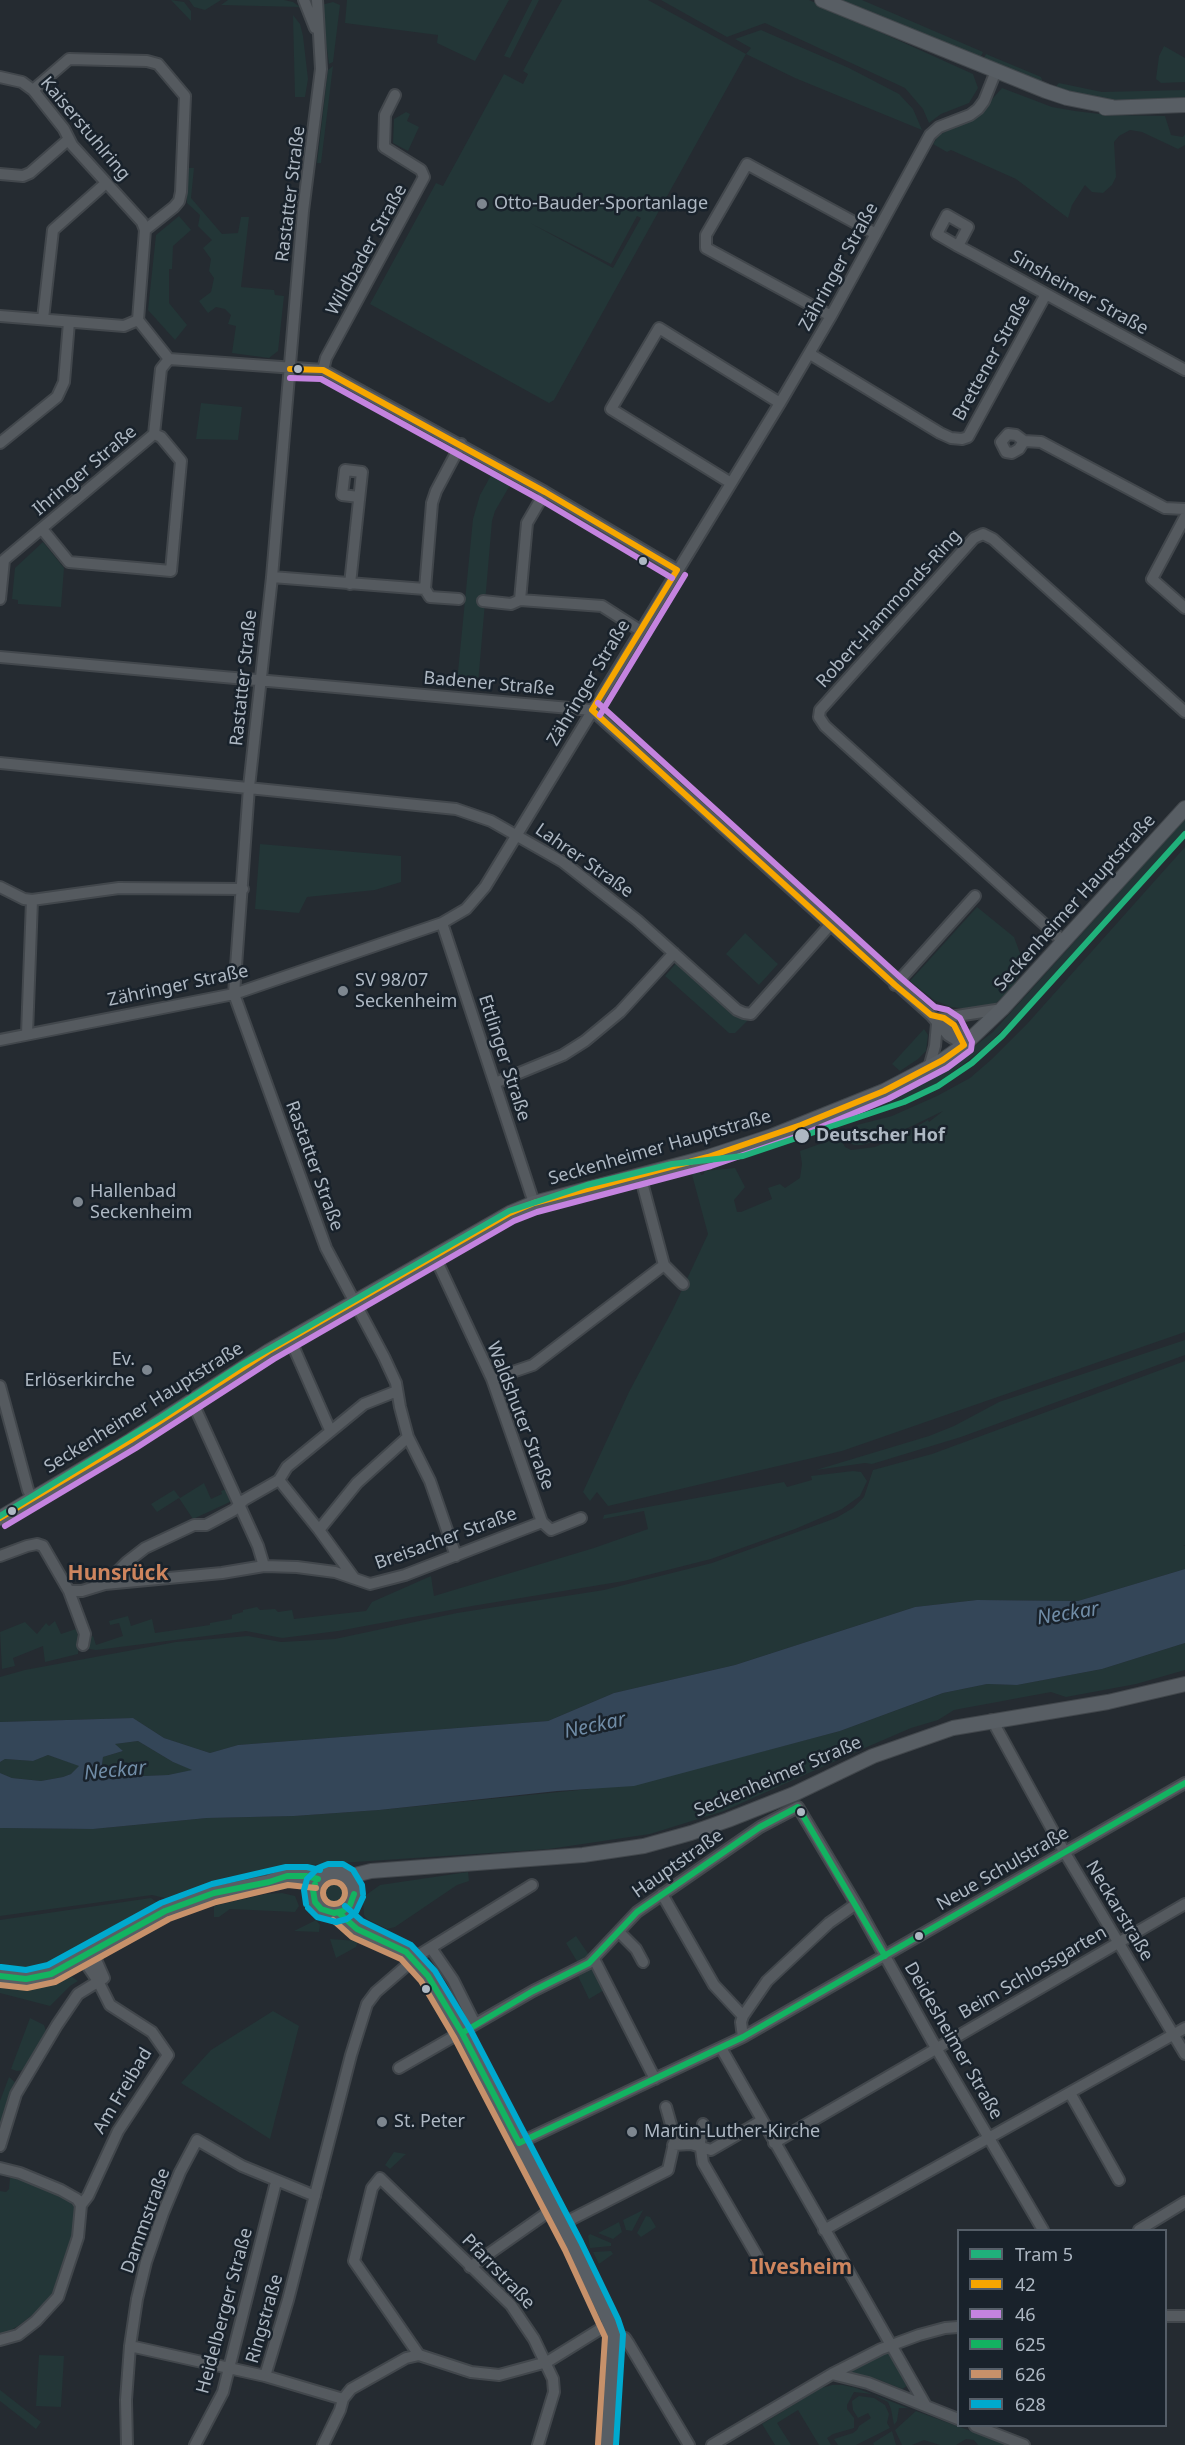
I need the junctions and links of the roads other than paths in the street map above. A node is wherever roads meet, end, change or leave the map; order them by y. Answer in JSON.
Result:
{"nodes":[{"id":1,"x":304,"y":0,"type":"edge"},
{"id":2,"x":317,"y":0,"type":"edge"},
{"id":3,"x":822,"y":0,"type":"edge"},
{"id":4,"x":319,"y":37,"type":"junction"},
{"id":5,"x":994,"y":75,"type":"junction"},
{"id":6,"x":0,"y":77,"type":"edge"},
{"id":7,"x":33,"y":90,"type":"junction"},
{"id":8,"x":395,"y":95,"type":"dead end"},
{"id":9,"x":1185,"y":105,"type":"edge"},
{"id":10,"x":69,"y":140,"type":"junction"},
{"id":11,"x":0,"y":174,"type":"edge"},
{"id":12,"x":106,"y":183,"type":"junction"},
{"id":13,"x":146,"y":230,"type":"junction"},
{"id":14,"x":876,"y":234,"type":"junction"},
{"id":15,"x":958,"y":246,"type":"dead end"},
{"id":16,"x":1046,"y":294,"type":"junction"},
{"id":17,"x":0,"y":316,"type":"edge"},
{"id":18,"x":831,"y":316,"type":"junction"},
{"id":19,"x":43,"y":320,"type":"junction"},
{"id":20,"x":138,"y":320,"type":"junction"},
{"id":21,"x":69,"y":322,"type":"junction"},
{"id":22,"x":810,"y":354,"type":"junction"},
{"id":23,"x":169,"y":358,"type":"junction"},
{"id":24,"x":290,"y":369,"type":"junction"},
{"id":25,"x":323,"y":370,"type":"junction"},
{"id":26,"x":1185,"y":370,"type":"edge"},
{"id":27,"x":780,"y":403,"type":"junction"},
{"id":28,"x":154,"y":434,"type":"junction"},
{"id":29,"x":1024,"y":441,"type":"dead end"},
{"id":30,"x":0,"y":443,"type":"edge"},
{"id":31,"x":460,"y":444,"type":"junction"},
{"id":32,"x":189,"y":451,"type":"dead end"},
{"id":33,"x":177,"y":456,"type":"junction"},
{"id":34,"x":731,"y":483,"type":"junction"},
{"id":35,"x":545,"y":492,"type":"junction"},
{"id":36,"x":360,"y":497,"type":"dead end"},
{"id":37,"x":1185,"y":509,"type":"edge"},
{"id":38,"x":1185,"y":517,"type":"edge"},
{"id":39,"x":42,"y":530,"type":"junction"},
{"id":40,"x":2,"y":558,"type":"edge"},
{"id":41,"x":677,"y":570,"type":"junction"},
{"id":42,"x":272,"y":577,"type":"junction"},
{"id":43,"x":350,"y":584,"type":"junction"},
{"id":44,"x":425,"y":589,"type":"junction"},
{"id":45,"x":0,"y":599,"type":"edge"},
{"id":46,"x":459,"y":599,"type":"dead end"},
{"id":47,"x":520,"y":600,"type":"junction"},
{"id":48,"x":483,"y":601,"type":"dead end"},
{"id":49,"x":1185,"y":608,"type":"edge"},
{"id":50,"x":641,"y":631,"type":"junction"},
{"id":51,"x":0,"y":657,"type":"edge"},
{"id":52,"x":260,"y":681,"type":"junction"},
{"id":53,"x":592,"y":710,"type":"junction"},
{"id":54,"x":1185,"y":712,"type":"edge"},
{"id":55,"x":0,"y":763,"type":"edge"},
{"id":56,"x":249,"y":787,"type":"junction"},
{"id":57,"x":1185,"y":808,"type":"edge"},
{"id":58,"x":517,"y":834,"type":"junction"},
{"id":59,"x":0,"y":886,"type":"edge"},
{"id":60,"x":243,"y":889,"type":"junction"},
{"id":61,"x":975,"y":896,"type":"dead end"},
{"id":62,"x":32,"y":900,"type":"junction"},
{"id":63,"x":442,"y":923,"type":"junction"},
{"id":64,"x":830,"y":925,"type":"junction"},
{"id":65,"x":1064,"y":942,"type":"junction"},
{"id":66,"x":674,"y":953,"type":"junction"},
{"id":67,"x":895,"y":985,"type":"junction"},
{"id":68,"x":234,"y":994,"type":"junction"},
{"id":69,"x":1002,"y":1009,"type":"junction"},
{"id":70,"x":937,"y":1019,"type":"junction"},
{"id":71,"x":27,"y":1034,"type":"junction"},
{"id":72,"x":0,"y":1040,"type":"edge"},
{"id":73,"x":964,"y":1045,"type":"junction"},
{"id":74,"x":929,"y":1068,"type":"junction"},
{"id":75,"x":495,"y":1083,"type":"junction"},
{"id":76,"x":640,"y":1175,"type":"junction"},
{"id":77,"x":534,"y":1203,"type":"junction"},
{"id":78,"x":435,"y":1257,"type":"junction"},
{"id":79,"x":664,"y":1265,"type":"junction"},
{"id":80,"x":683,"y":1284,"type":"dead end"},
{"id":81,"x":354,"y":1302,"type":"junction"},
{"id":82,"x":290,"y":1339,"type":"junction"},
{"id":83,"x":492,"y":1379,"type":"junction"},
{"id":84,"x":0,"y":1386,"type":"edge"},
{"id":85,"x":397,"y":1391,"type":"junction"},
{"id":86,"x":192,"y":1401,"type":"junction"},
{"id":87,"x":330,"y":1430,"type":"junction"},
{"id":88,"x":408,"y":1437,"type":"junction"},
{"id":89,"x":279,"y":1480,"type":"junction"},
{"id":90,"x":33,"y":1499,"type":"junction"},
{"id":91,"x":239,"y":1505,"type":"junction"},
{"id":92,"x":0,"y":1518,"type":"edge"},
{"id":93,"x":581,"y":1518,"type":"dead end"},
{"id":94,"x":542,"y":1522,"type":"junction"},
{"id":95,"x":320,"y":1530,"type":"junction"},
{"id":96,"x":0,"y":1556,"type":"edge"},
{"id":97,"x":456,"y":1556,"type":"junction"},
{"id":98,"x":264,"y":1566,"type":"junction"},
{"id":99,"x":354,"y":1578,"type":"junction"},
{"id":100,"x":105,"y":1584,"type":"junction"},
{"id":101,"x":69,"y":1591,"type":"junction"},
{"id":102,"x":83,"y":1645,"type":"dead end"},
{"id":103,"x":1185,"y":1684,"type":"edge"},
{"id":104,"x":992,"y":1720,"type":"junction"},
{"id":105,"x":1183,"y":1789,"type":"edge"},
{"id":106,"x":798,"y":1807,"type":"joint"},
{"id":107,"x":1065,"y":1853,"type":"junction"},
{"id":108,"x":350,"y":1882,"type":"junction"},
{"id":109,"x":316,"y":1885,"type":"junction"},
{"id":110,"x":531,"y":1885,"type":"dead end"},
{"id":111,"x":662,"y":1894,"type":"junction"},
{"id":112,"x":856,"y":1904,"type":"junction"},
{"id":113,"x":1185,"y":1904,"type":"edge"},
{"id":114,"x":345,"y":1909,"type":"junction"},
{"id":115,"x":619,"y":1932,"type":"junction"},
{"id":116,"x":1119,"y":1943,"type":"junction"},
{"id":117,"x":431,"y":1948,"type":"junction"},
{"id":118,"x":86,"y":1954,"type":"junction"},
{"id":119,"x":885,"y":1956,"type":"junction"},
{"id":120,"x":594,"y":1959,"type":"junction"},
{"id":121,"x":414,"y":1960,"type":"junction"},
{"id":122,"x":643,"y":1962,"type":"dead end"},
{"id":123,"x":0,"y":1976,"type":"edge"},
{"id":124,"x":101,"y":1980,"type":"junction"},
{"id":125,"x":743,"y":2016,"type":"junction"},
{"id":126,"x":475,"y":2024,"type":"junction"},
{"id":127,"x":1185,"y":2028,"type":"edge"},
{"id":128,"x":462,"y":2033,"type":"junction"},
{"id":129,"x":1174,"y":2034,"type":"junction"},
{"id":130,"x":743,"y":2037,"type":"junction"},
{"id":131,"x":721,"y":2048,"type":"junction"},
{"id":132,"x":936,"y":2048,"type":"junction"},
{"id":133,"x":1185,"y":2054,"type":"edge"},
{"id":134,"x":399,"y":2068,"type":"dead end"},
{"id":135,"x":655,"y":2079,"type":"junction"},
{"id":136,"x":1070,"y":2093,"type":"junction"},
{"id":137,"x":666,"y":2107,"type":"dead end"},
{"id":138,"x":762,"y":2121,"type":"junction"},
{"id":139,"x":703,"y":2124,"type":"dead end"},
{"id":140,"x":989,"y":2138,"type":"junction"},
{"id":141,"x":519,"y":2143,"type":"junction"},
{"id":142,"x":774,"y":2143,"type":"junction"},
{"id":143,"x":673,"y":2145,"type":"junction"},
{"id":144,"x":0,"y":2146,"type":"edge"},
{"id":145,"x":701,"y":2148,"type":"junction"},
{"id":146,"x":0,"y":2168,"type":"edge"},
{"id":147,"x":1119,"y":2180,"type":"dead end"},
{"id":148,"x":276,"y":2182,"type":"junction"},
{"id":149,"x":315,"y":2196,"type":"junction"},
{"id":150,"x":1185,"y":2202,"type":"edge"},
{"id":151,"x":81,"y":2205,"type":"junction"},
{"id":152,"x":554,"y":2208,"type":"junction"},
{"id":153,"x":562,"y":2224,"type":"junction"},
{"id":154,"x":1042,"y":2229,"type":"edge"},
{"id":155,"x":1141,"y":2229,"type":"edge"},
{"id":156,"x":824,"y":2230,"type":"junction"},
{"id":157,"x":757,"y":2256,"type":"dead end"},
{"id":158,"x":470,"y":2267,"type":"junction"},
{"id":159,"x":1167,"y":2316,"type":"edge"},
{"id":160,"x":1185,"y":2316,"type":"edge"},
{"id":161,"x":957,"y":2327,"type":"edge"},
{"id":162,"x":612,"y":2330,"type":"junction"},
{"id":163,"x":0,"y":2340,"type":"edge"},
{"id":164,"x":891,"y":2345,"type":"junction"},
{"id":165,"x":130,"y":2346,"type":"junction"},
{"id":166,"x":419,"y":2355,"type":"junction"},
{"id":167,"x":547,"y":2362,"type":"junction"},
{"id":168,"x":230,"y":2368,"type":"junction"},
{"id":169,"x":832,"y":2374,"type":"junction"},
{"id":170,"x":265,"y":2376,"type":"junction"},
{"id":171,"x":342,"y":2399,"type":"junction"},
{"id":172,"x":926,"y":2406,"type":"junction"},
{"id":173,"x":957,"y":2419,"type":"edge"},
{"id":174,"x":978,"y":2427,"type":"edge"},
{"id":175,"x":127,"y":2445,"type":"edge"},
{"id":176,"x":195,"y":2445,"type":"edge"},
{"id":177,"x":323,"y":2445,"type":"edge"},
{"id":178,"x":538,"y":2445,"type":"edge"},
{"id":179,"x":607,"y":2445,"type":"edge"},
{"id":180,"x":689,"y":2445,"type":"edge"},
{"id":181,"x":712,"y":2445,"type":"edge"},
{"id":182,"x":1024,"y":2445,"type":"edge"}],
"edges":[{"from":1,"to":4,"type":"street","name":"Rastatter Straße"},
{"from":2,"to":4,"type":"street","name":"Rastatter Straße"},
{"from":3,"to":5,"type":"main road"},
{"from":4,"to":24,"type":"street","name":"Rastatter Straße"},
{"from":5,"to":9,"type":"main road"},
{"from":5,"to":14,"type":"street","name":"Zähringer Straße"},
{"from":6,"to":7,"type":"street","name":"Kaiserstuhlring"},
{"from":7,"to":10,"type":"street","name":"Kaiserstuhlring"},
{"from":7,"to":13,"type":"street"},
{"from":8,"to":25,"type":"street","name":"Wildbader Straße"},
{"from":10,"to":11,"type":"street"},
{"from":10,"to":12,"type":"street","name":"Kaiserstuhlring"},
{"from":12,"to":13,"type":"street","name":"Kaiserstuhlring"},
{"from":12,"to":19,"type":"street"},
{"from":13,"to":20,"type":"street"},
{"from":14,"to":18,"type":"street","name":"Zähringer Straße"},
{"from":14,"to":18,"type":"street"},
{"from":15,"to":16,"type":"street","name":"Sinsheimer Straße"},
{"from":16,"to":22,"type":"street","name":"Brettener Straße"},
{"from":16,"to":26,"type":"street","name":"Sinsheimer Straße"},
{"from":17,"to":19,"type":"street"},
{"from":18,"to":22,"type":"street","name":"Zähringer Straße"},
{"from":19,"to":21,"type":"street"},
{"from":20,"to":21,"type":"street"},
{"from":20,"to":23,"type":"street"},
{"from":21,"to":30,"type":"street"},
{"from":22,"to":27,"type":"street","name":"Zähringer Straße"},
{"from":23,"to":24,"type":"street"},
{"from":23,"to":28,"type":"street","name":"Ihringer Straße"},
{"from":24,"to":25,"type":"street"},
{"from":24,"to":42,"type":"street","name":"Rastatter Straße"},
{"from":25,"to":31,"type":"street"},
{"from":27,"to":34,"type":"street","name":"Zähringer Straße"},
{"from":27,"to":34,"type":"street"},
{"from":28,"to":33,"type":"street"},
{"from":28,"to":39,"type":"street","name":"Ihringer Straße"},
{"from":29,"to":37,"type":"street"},
{"from":31,"to":35,"type":"street"},
{"from":31,"to":44,"type":"street"},
{"from":32,"to":33,"type":"street"},
{"from":33,"to":39,"type":"street"},
{"from":34,"to":41,"type":"street","name":"Zähringer Straße"},
{"from":35,"to":41,"type":"street"},
{"from":35,"to":47,"type":"street"},
{"from":36,"to":43,"type":"street"},
{"from":38,"to":49,"type":"street"},
{"from":39,"to":40,"type":"street","name":"Ihringer Straße"},
{"from":40,"to":45,"type":"street","name":"Ihringer Straße"},
{"from":41,"to":50,"type":"street","name":"Zähringer Straße"},
{"from":42,"to":43,"type":"street"},
{"from":42,"to":52,"type":"street","name":"Rastatter Straße"},
{"from":43,"to":44,"type":"street"},
{"from":44,"to":46,"type":"street"},
{"from":47,"to":48,"type":"street"},
{"from":47,"to":50,"type":"street"},
{"from":50,"to":53,"type":"street","name":"Zähringer Straße"},
{"from":51,"to":52,"type":"street","name":"Badener Straße"},
{"from":52,"to":53,"type":"street","name":"Badener Straße"},
{"from":52,"to":56,"type":"street","name":"Rastatter Straße"},
{"from":53,"to":58,"type":"street","name":"Zähringer Straße"},
{"from":53,"to":64,"type":"street"},
{"from":54,"to":65,"type":"street","name":"Robert-Hammonds-Ring"},
{"from":55,"to":56,"type":"street","name":"Lahrer Straße"},
{"from":56,"to":58,"type":"street","name":"Lahrer Straße"},
{"from":56,"to":60,"type":"street","name":"Rastatter Straße"},
{"from":57,"to":65,"type":"main road","name":"Seckenheimer Hauptstraße"},
{"from":58,"to":63,"type":"street","name":"Zähringer Straße"},
{"from":58,"to":66,"type":"street","name":"Lahrer Straße"},
{"from":59,"to":62,"type":"street"},
{"from":60,"to":62,"type":"street"},
{"from":60,"to":68,"type":"street","name":"Rastatter Straße"},
{"from":61,"to":67,"type":"street"},
{"from":62,"to":71,"type":"street"},
{"from":63,"to":68,"type":"street","name":"Zähringer Straße"},
{"from":63,"to":75,"type":"street","name":"Ettlinger Straße"},
{"from":64,"to":66,"type":"street","name":"Lahrer Straße"},
{"from":64,"to":67,"type":"street"},
{"from":65,"to":69,"type":"main road","name":"Seckenheimer Hauptstraße"},
{"from":66,"to":75,"type":"street"},
{"from":67,"to":70,"type":"street"},
{"from":68,"to":71,"type":"street","name":"Zähringer Straße"},
{"from":68,"to":81,"type":"street","name":"Rastatter Straße"},
{"from":69,"to":70,"type":"street"},
{"from":69,"to":73,"type":"main road","name":"Seckenheimer Hauptstraße"},
{"from":70,"to":73,"type":"street"},
{"from":70,"to":74,"type":"street"},
{"from":71,"to":72,"type":"street","name":"Zähringer Straße"},
{"from":73,"to":74,"type":"main road","name":"Seckenheimer Hauptstraße"},
{"from":74,"to":76,"type":"main road","name":"Seckenheimer Hauptstraße"},
{"from":75,"to":77,"type":"street","name":"Ettlinger Straße"},
{"from":76,"to":77,"type":"main road","name":"Seckenheimer Hauptstraße"},
{"from":76,"to":79,"type":"street"},
{"from":77,"to":78,"type":"main road","name":"Seckenheimer Hauptstraße"},
{"from":78,"to":81,"type":"main road","name":"Seckenheimer Hauptstraße"},
{"from":78,"to":83,"type":"street","name":"Waldshuter Straße"},
{"from":79,"to":80,"type":"street"},
{"from":79,"to":83,"type":"street"},
{"from":81,"to":82,"type":"main road","name":"Seckenheimer Hauptstraße"},
{"from":81,"to":85,"type":"street","name":"Rastatter Straße"},
{"from":82,"to":86,"type":"main road","name":"Seckenheimer Hauptstraße"},
{"from":82,"to":87,"type":"street"},
{"from":83,"to":94,"type":"street","name":"Waldshuter Straße"},
{"from":84,"to":90,"type":"street"},
{"from":85,"to":87,"type":"street"},
{"from":85,"to":88,"type":"street","name":"Rastatter Straße"},
{"from":86,"to":90,"type":"main road","name":"Seckenheimer Hauptstraße"},
{"from":86,"to":91,"type":"street"},
{"from":87,"to":89,"type":"street"},
{"from":88,"to":95,"type":"street"},
{"from":88,"to":97,"type":"street","name":"Rastatter Straße"},
{"from":89,"to":91,"type":"street"},
{"from":89,"to":95,"type":"street"},
{"from":90,"to":92,"type":"main road","name":"Seckenheimer Hauptstraße"},
{"from":91,"to":98,"type":"street"},
{"from":91,"to":100,"type":"street"},
{"from":93,"to":94,"type":"street","name":"Breisacher Straße"},
{"from":94,"to":97,"type":"street","name":"Breisacher Straße"},
{"from":95,"to":99,"type":"street"},
{"from":96,"to":101,"type":"street"},
{"from":97,"to":99,"type":"street","name":"Breisacher Straße"},
{"from":98,"to":99,"type":"street","name":"Breisacher Straße"},
{"from":98,"to":100,"type":"street","name":"Breisacher Straße"},
{"from":100,"to":101,"type":"street","name":"Breisacher Straße"},
{"from":101,"to":102,"type":"street"},
{"from":103,"to":104,"type":"main road","name":"Seckenheimer Straße"},
{"from":104,"to":107,"type":"street","name":"Neckarstraße"},
{"from":104,"to":108,"type":"main road","name":"Seckenheimer Straße"},
{"from":105,"to":107,"type":"street","name":"Neue Schulstraße"},
{"from":106,"to":111,"type":"street","name":"Hauptstraße"},
{"from":106,"to":112,"type":"street","name":"Deidesheimer Straße"},
{"from":107,"to":116,"type":"street","name":"Neckarstraße"},
{"from":107,"to":119,"type":"street","name":"Neue Schulstraße"},
{"from":108,"to":109,"type":"main road"},
{"from":108,"to":114,"type":"main road"},
{"from":109,"to":114,"type":"main road"},
{"from":109,"to":118,"type":"main road"},
{"from":110,"to":117,"type":"street","name":"Ringstraße"},
{"from":111,"to":115,"type":"street","name":"Hauptstraße"},
{"from":111,"to":125,"type":"street"},
{"from":112,"to":119,"type":"street","name":"Deidesheimer Straße"},
{"from":112,"to":125,"type":"street"},
{"from":113,"to":116,"type":"street","name":"Beim Schlossgarten"},
{"from":114,"to":121,"type":"main road"},
{"from":115,"to":120,"type":"street","name":"Hauptstraße"},
{"from":115,"to":122,"type":"street"},
{"from":116,"to":129,"type":"street","name":"Neckarstraße"},
{"from":116,"to":132,"type":"street","name":"Beim Schlossgarten"},
{"from":117,"to":121,"type":"street","name":"Ringstraße"},
{"from":117,"to":126,"type":"street"},
{"from":118,"to":123,"type":"main road"},
{"from":118,"to":124,"type":"street","name":"Am Freibad"},
{"from":119,"to":130,"type":"street","name":"Neue Schulstraße"},
{"from":119,"to":132,"type":"street","name":"Deidesheimer Straße"},
{"from":120,"to":126,"type":"street","name":"Hauptstraße"},
{"from":120,"to":135,"type":"street"},
{"from":121,"to":128,"type":"main road"},
{"from":121,"to":149,"type":"street","name":"Ringstraße"},
{"from":124,"to":144,"type":"street"},
{"from":124,"to":151,"type":"street","name":"Am Freibad"},
{"from":125,"to":130,"type":"street"},
{"from":126,"to":128,"type":"street","name":"Hauptstraße"},
{"from":127,"to":129,"type":"street"},
{"from":128,"to":134,"type":"street","name":"Hauptstraße"},
{"from":128,"to":141,"type":"main road"},
{"from":129,"to":133,"type":"street","name":"Neckarstraße"},
{"from":129,"to":136,"type":"street"},
{"from":130,"to":131,"type":"street","name":"Neue Schulstraße"},
{"from":131,"to":135,"type":"street","name":"Neue Schulstraße"},
{"from":131,"to":138,"type":"street"},
{"from":132,"to":140,"type":"street","name":"Deidesheimer Straße"},
{"from":132,"to":142,"type":"street","name":"Beim Schlossgarten"},
{"from":135,"to":141,"type":"street","name":"Neue Schulstraße"},
{"from":136,"to":140,"type":"street"},
{"from":136,"to":147,"type":"street"},
{"from":137,"to":143,"type":"street"},
{"from":138,"to":142,"type":"street"},
{"from":138,"to":145,"type":"street"},
{"from":139,"to":145,"type":"street"},
{"from":140,"to":154,"type":"street","name":"Deidesheimer Straße"},
{"from":140,"to":156,"type":"street"},
{"from":141,"to":152,"type":"main road"},
{"from":142,"to":156,"type":"street"},
{"from":143,"to":145,"type":"street"},
{"from":143,"to":153,"type":"street"},
{"from":145,"to":157,"type":"street"},
{"from":146,"to":151,"type":"street"},
{"from":148,"to":149,"type":"street","name":"Dammstraße"},
{"from":148,"to":165,"type":"street","name":"Dammstraße"},
{"from":148,"to":168,"type":"street","name":"Heidelberger Straße"},
{"from":149,"to":170,"type":"street","name":"Ringstraße"},
{"from":150,"to":155,"type":"street"},
{"from":151,"to":163,"type":"street"},
{"from":152,"to":153,"type":"main road"},
{"from":152,"to":158,"type":"street"},
{"from":153,"to":162,"type":"main road"},
{"from":156,"to":164,"type":"street"},
{"from":158,"to":166,"type":"street","name":"Pfarrstraße"},
{"from":158,"to":167,"type":"street","name":"Pfarrstraße"},
{"from":159,"to":160,"type":"street"},
{"from":161,"to":164,"type":"street"},
{"from":162,"to":167,"type":"street"},
{"from":162,"to":179,"type":"main road"},
{"from":162,"to":180,"type":"street"},
{"from":164,"to":169,"type":"street"},
{"from":164,"to":172,"type":"street"},
{"from":165,"to":168,"type":"street"},
{"from":165,"to":175,"type":"street","name":"Dammstraße"},
{"from":166,"to":167,"type":"street"},
{"from":166,"to":171,"type":"street"},
{"from":167,"to":178,"type":"street","name":"Pfarrstraße"},
{"from":168,"to":170,"type":"street"},
{"from":168,"to":176,"type":"street","name":"Heidelberger Straße"},
{"from":169,"to":172,"type":"street"},
{"from":169,"to":181,"type":"street"},
{"from":170,"to":171,"type":"street","name":"Ringstraße"},
{"from":171,"to":177,"type":"street"},
{"from":172,"to":173,"type":"street"},
{"from":174,"to":182,"type":"street"}]}
